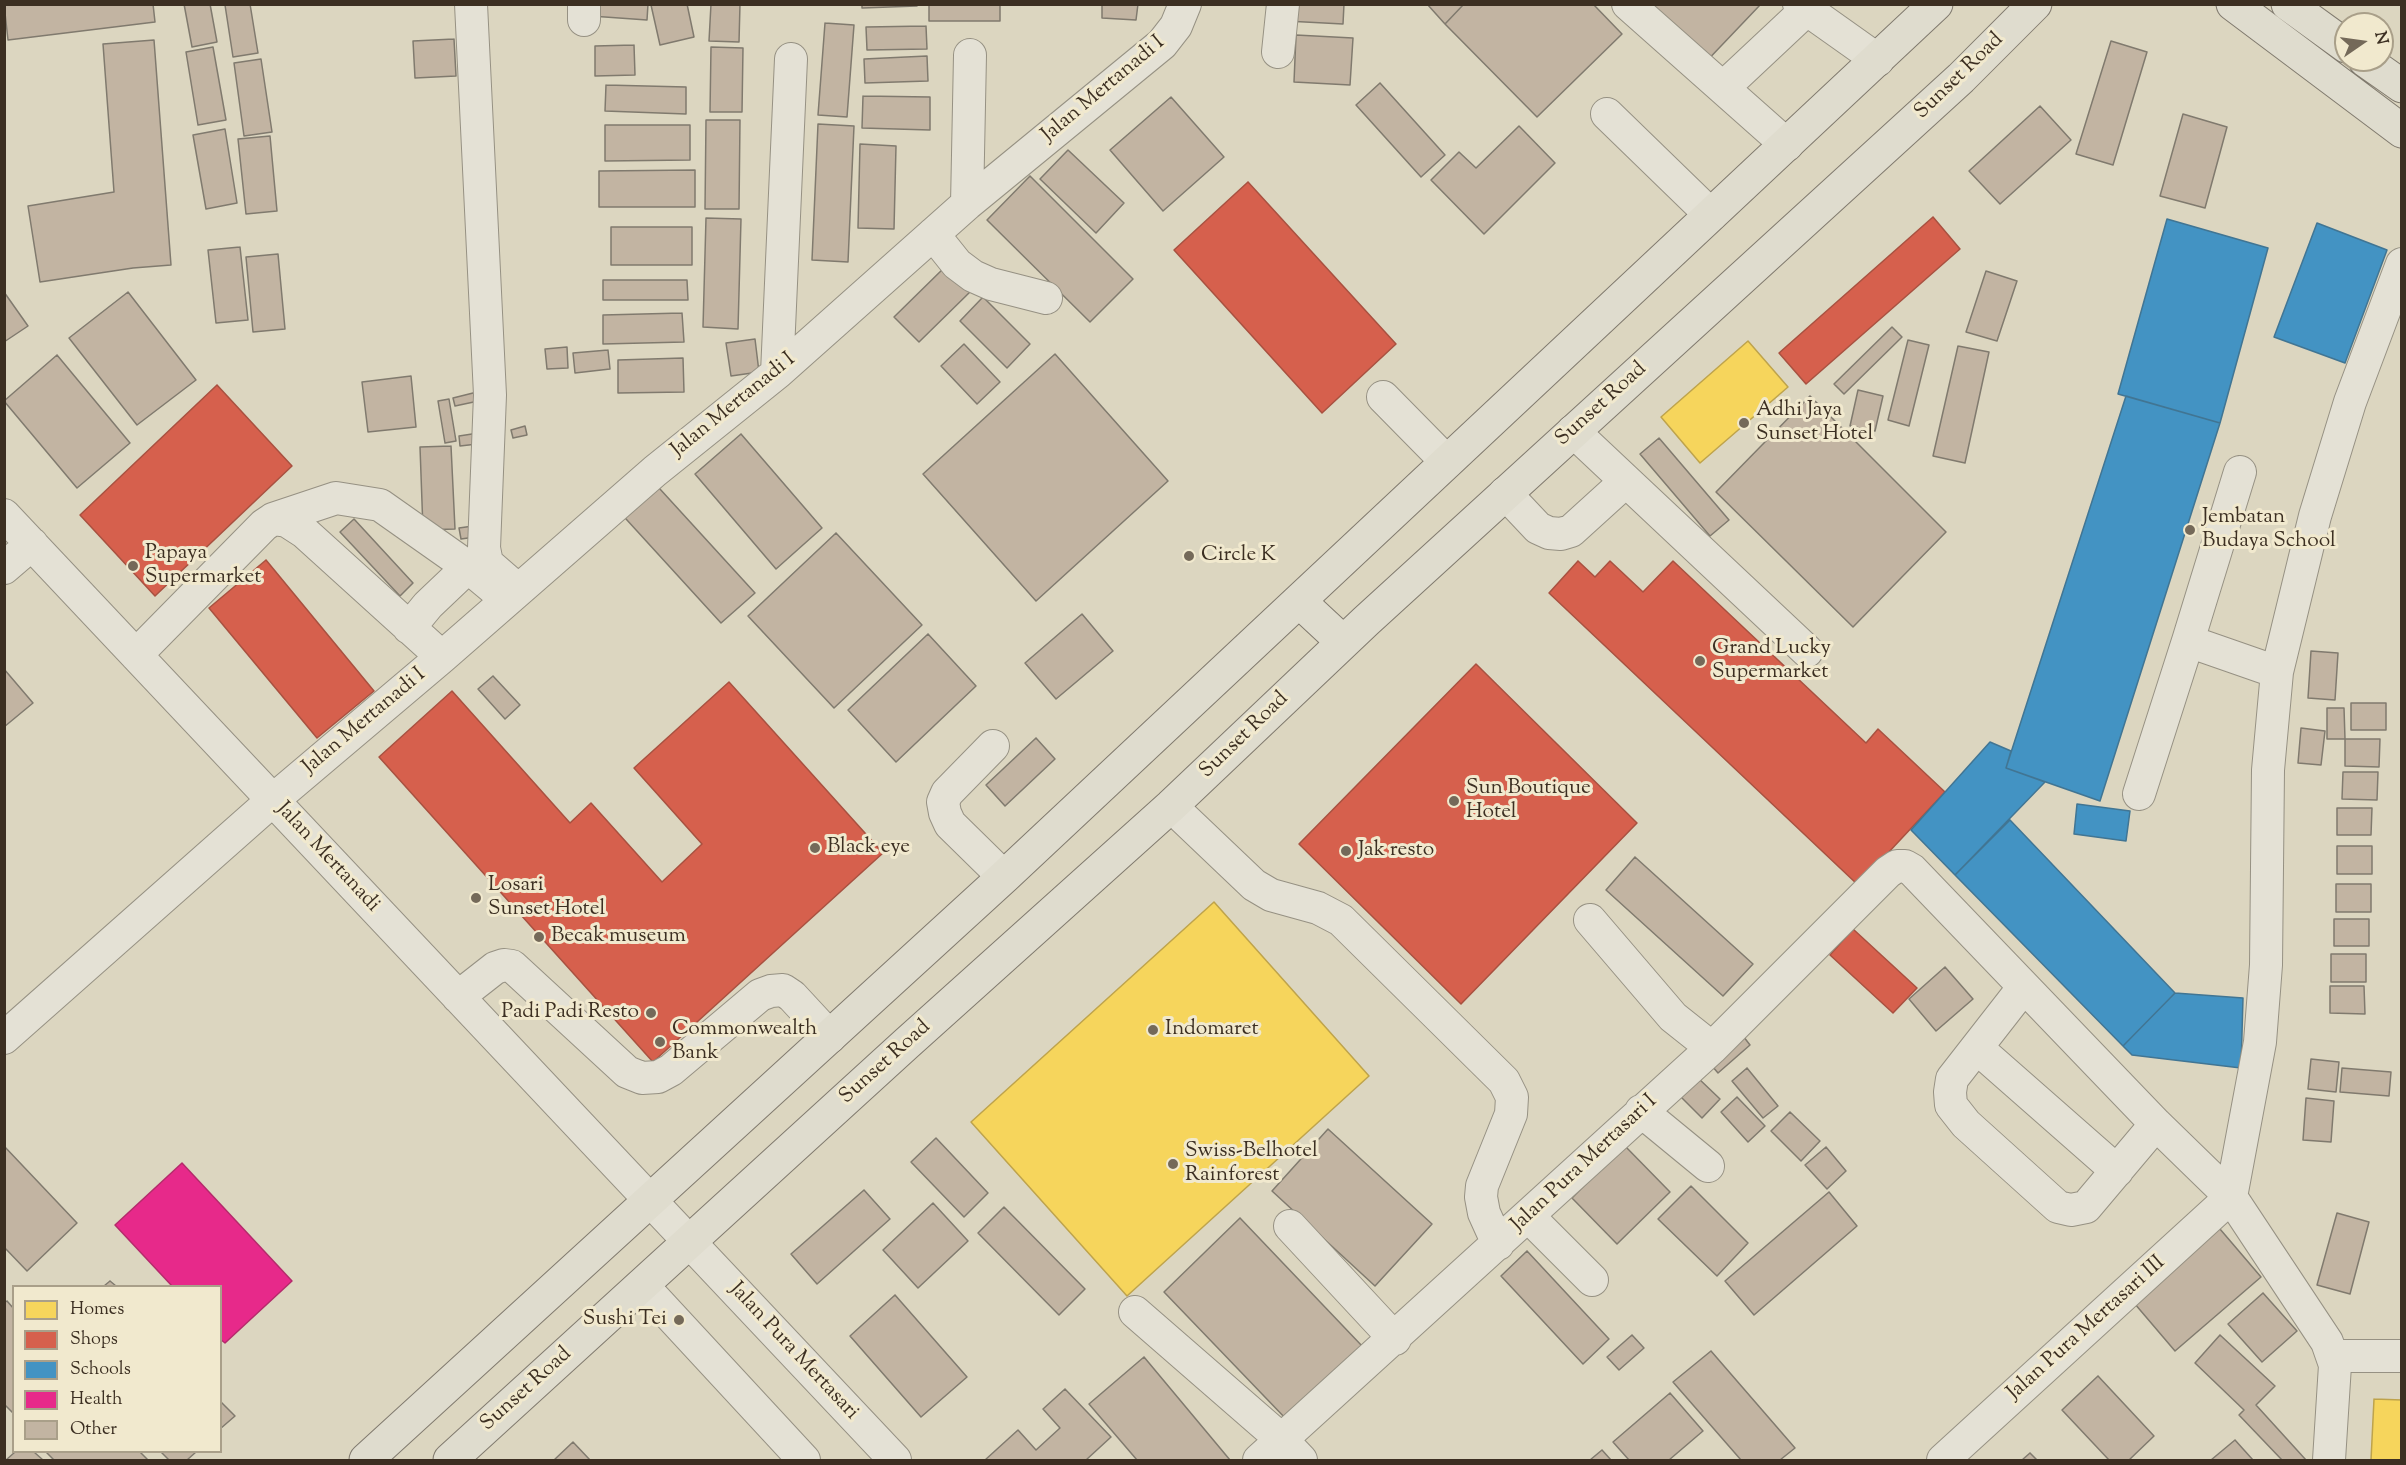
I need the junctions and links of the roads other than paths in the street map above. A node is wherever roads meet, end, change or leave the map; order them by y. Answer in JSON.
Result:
{"nodes":[{"id":1,"x":471,"y":4,"type":"edge"},
{"id":2,"x":1185,"y":4,"type":"edge"},
{"id":3,"x":1283,"y":4,"type":"edge"},
{"id":4,"x":1628,"y":4,"type":"edge"},
{"id":5,"x":2035,"y":4,"type":"edge"},
{"id":6,"x":2233,"y":4,"type":"edge"},
{"id":7,"x":2288,"y":4,"type":"edge"},
{"id":8,"x":1802,"y":8,"type":"edge"},
{"id":9,"x":1927,"y":9,"type":"edge"},
{"id":10,"x":2334,"y":37,"type":"edge"},
{"id":11,"x":1278,"y":52,"type":"dead end"},
{"id":12,"x":970,"y":55,"type":"dead end"},
{"id":13,"x":791,"y":59,"type":"dead end"},
{"id":14,"x":1878,"y":60,"type":"junction"},
{"id":15,"x":2382,"y":72,"type":"edge"},
{"id":16,"x":2402,"y":86,"type":"edge"},
{"id":17,"x":1724,"y":87,"type":"junction"},
{"id":18,"x":1607,"y":114,"type":"dead end"},
{"id":19,"x":2402,"y":131,"type":"edge"},
{"id":20,"x":1787,"y":145,"type":"junction"},
{"id":21,"x":967,"y":204,"type":"junction"},
{"id":22,"x":1711,"y":215,"type":"junction"},
{"id":23,"x":933,"y":234,"type":"junction"},
{"id":24,"x":2402,"y":264,"type":"edge"},
{"id":25,"x":1046,"y":298,"type":"dead end"},
{"id":26,"x":777,"y":373,"type":"junction"},
{"id":27,"x":1383,"y":397,"type":"dead end"},
{"id":28,"x":1573,"y":430,"type":"junction"},
{"id":29,"x":1447,"y":462,"type":"junction"},
{"id":30,"x":2240,"y":472,"type":"dead end"},
{"id":31,"x":1625,"y":482,"type":"junction"},
{"id":32,"x":1506,"y":493,"type":"junction"},
{"id":33,"x":4,"y":515,"type":"edge"},
{"id":34,"x":273,"y":519,"type":"junction"},
{"id":35,"x":32,"y":544,"type":"junction"},
{"id":36,"x":468,"y":567,"type":"junction"},
{"id":37,"x":4,"y":568,"type":"edge"},
{"id":38,"x":513,"y":595,"type":"junction"},
{"id":39,"x":1300,"y":602,"type":"junction"},
{"id":40,"x":409,"y":628,"type":"junction"},
{"id":41,"x":2188,"y":641,"type":"junction"},
{"id":42,"x":1343,"y":642,"type":"junction"},
{"id":43,"x":1807,"y":651,"type":"dead end"},
{"id":44,"x":136,"y":655,"type":"junction"},
{"id":45,"x":442,"y":657,"type":"junction"},
{"id":46,"x":2277,"y":672,"type":"junction"},
{"id":47,"x":993,"y":746,"type":"dead end"},
{"id":48,"x":2139,"y":794,"type":"dead end"},
{"id":49,"x":273,"y":800,"type":"junction"},
{"id":50,"x":1171,"y":806,"type":"junction"},
{"id":51,"x":1004,"y":877,"type":"junction"},
{"id":52,"x":1590,"y":920,"type":"dead end"},
{"id":53,"x":2023,"y":988,"type":"junction"},
{"id":54,"x":458,"y":997,"type":"junction"},
{"id":55,"x":830,"y":1037,"type":"junction"},
{"id":56,"x":4,"y":1038,"type":"edge"},
{"id":57,"x":1712,"y":1048,"type":"junction"},
{"id":58,"x":1977,"y":1048,"type":"junction"},
{"id":59,"x":1641,"y":1111,"type":"junction"},
{"id":60,"x":2156,"y":1124,"type":"junction"},
{"id":61,"x":1708,"y":1166,"type":"dead end"},
{"id":62,"x":2117,"y":1171,"type":"junction"},
{"id":63,"x":2231,"y":1197,"type":"junction"},
{"id":64,"x":650,"y":1200,"type":"junction"},
{"id":65,"x":1528,"y":1216,"type":"junction"},
{"id":66,"x":1290,"y":1226,"type":"dead end"},
{"id":67,"x":690,"y":1243,"type":"junction"},
{"id":68,"x":1498,"y":1244,"type":"junction"},
{"id":69,"x":1592,"y":1281,"type":"dead end"},
{"id":70,"x":642,"y":1285,"type":"junction"},
{"id":71,"x":1135,"y":1312,"type":"dead end"},
{"id":72,"x":1395,"y":1339,"type":"junction"},
{"id":73,"x":2332,"y":1356,"type":"junction"},
{"id":74,"x":2402,"y":1356,"type":"edge"},
{"id":75,"x":1280,"y":1454,"type":"edge"},
{"id":76,"x":366,"y":1461,"type":"edge"},
{"id":77,"x":450,"y":1461,"type":"edge"},
{"id":78,"x":804,"y":1461,"type":"edge"},
{"id":79,"x":895,"y":1461,"type":"edge"},
{"id":80,"x":1942,"y":1461,"type":"edge"},
{"id":81,"x":2329,"y":1461,"type":"edge"}],
"edges":[{"from":1,"to":38,"type":"street"},
{"from":2,"to":21,"type":"street","name":"Jalan Mertanadi I"},
{"from":3,"to":11,"type":"street"},
{"from":4,"to":17,"type":"street"},
{"from":5,"to":28,"type":"highway","name":"Sunset Road"},
{"from":6,"to":19,"type":"highway"},
{"from":7,"to":10,"type":"highway"},
{"from":8,"to":14,"type":"street"},
{"from":8,"to":17,"type":"street"},
{"from":9,"to":14,"type":"highway"},
{"from":12,"to":21,"type":"street"},
{"from":13,"to":26,"type":"street"},
{"from":14,"to":20,"type":"highway"},
{"from":15,"to":16,"type":"highway"},
{"from":17,"to":20,"type":"street"},
{"from":18,"to":22,"type":"street"},
{"from":20,"to":22,"type":"highway"},
{"from":21,"to":23,"type":"street","name":"Jalan Mertanadi I"},
{"from":22,"to":29,"type":"highway"},
{"from":23,"to":25,"type":"street"},
{"from":23,"to":26,"type":"street","name":"Jalan Mertanadi I"},
{"from":24,"to":46,"type":"street"},
{"from":26,"to":38,"type":"street","name":"Jalan Mertanadi I"},
{"from":27,"to":29,"type":"street"},
{"from":28,"to":31,"type":"street"},
{"from":28,"to":32,"type":"highway","name":"Sunset Road"},
{"from":29,"to":39,"type":"highway"},
{"from":30,"to":41,"type":"street"},
{"from":31,"to":32,"type":"street"},
{"from":31,"to":43,"type":"street"},
{"from":32,"to":42,"type":"highway","name":"Sunset Road"},
{"from":33,"to":35,"type":"street","name":"Jalan Mertanadi"},
{"from":34,"to":36,"type":"street"},
{"from":34,"to":40,"type":"street"},
{"from":34,"to":44,"type":"street"},
{"from":35,"to":37,"type":"street"},
{"from":35,"to":44,"type":"street","name":"Jalan Mertanadi"},
{"from":36,"to":38,"type":"street"},
{"from":36,"to":40,"type":"street"},
{"from":38,"to":45,"type":"street","name":"Jalan Mertanadi I"},
{"from":39,"to":42,"type":"highway"},
{"from":39,"to":51,"type":"highway"},
{"from":40,"to":45,"type":"street"},
{"from":41,"to":46,"type":"street"},
{"from":41,"to":48,"type":"street"},
{"from":42,"to":50,"type":"highway","name":"Sunset Road"},
{"from":44,"to":49,"type":"street","name":"Jalan Mertanadi"},
{"from":45,"to":49,"type":"street","name":"Jalan Mertanadi I"},
{"from":46,"to":63,"type":"street"},
{"from":47,"to":51,"type":"street"},
{"from":49,"to":54,"type":"street","name":"Jalan Mertanadi"},
{"from":49,"to":56,"type":"street","name":"Jalan Mertanadi I"},
{"from":50,"to":67,"type":"highway","name":"Sunset Road"},
{"from":50,"to":68,"type":"street"},
{"from":51,"to":55,"type":"highway"},
{"from":52,"to":57,"type":"street"},
{"from":53,"to":57,"type":"street","name":"Jalan Pura Mertasari I"},
{"from":53,"to":58,"type":"street"},
{"from":53,"to":60,"type":"street"},
{"from":54,"to":55,"type":"street"},
{"from":54,"to":64,"type":"street","name":"Jalan Mertanadi"},
{"from":55,"to":64,"type":"highway"},
{"from":57,"to":59,"type":"street","name":"Jalan Pura Mertasari I"},
{"from":58,"to":62,"type":"street"},
{"from":58,"to":62,"type":"street"},
{"from":59,"to":61,"type":"street"},
{"from":59,"to":65,"type":"street","name":"Jalan Pura Mertasari I"},
{"from":60,"to":62,"type":"street"},
{"from":60,"to":63,"type":"street"},
{"from":63,"to":73,"type":"street"},
{"from":63,"to":80,"type":"street","name":"Jalan Pura Mertasari III"},
{"from":64,"to":67,"type":"street","name":"Jalan Pura Mertasari"},
{"from":64,"to":76,"type":"highway"},
{"from":65,"to":68,"type":"street","name":"Jalan Pura Mertasari I"},
{"from":65,"to":69,"type":"street"},
{"from":66,"to":72,"type":"street"},
{"from":67,"to":70,"type":"highway","name":"Sunset Road"},
{"from":67,"to":79,"type":"street","name":"Jalan Pura Mertasari"},
{"from":68,"to":72,"type":"street","name":"Jalan Pura Mertasari I"},
{"from":70,"to":77,"type":"highway","name":"Sunset Road"},
{"from":70,"to":78,"type":"street"},
{"from":71,"to":75,"type":"street"},
{"from":72,"to":75,"type":"street","name":"Jalan Pura Mertasari I"},
{"from":73,"to":74,"type":"street"},
{"from":73,"to":81,"type":"street"}]}
